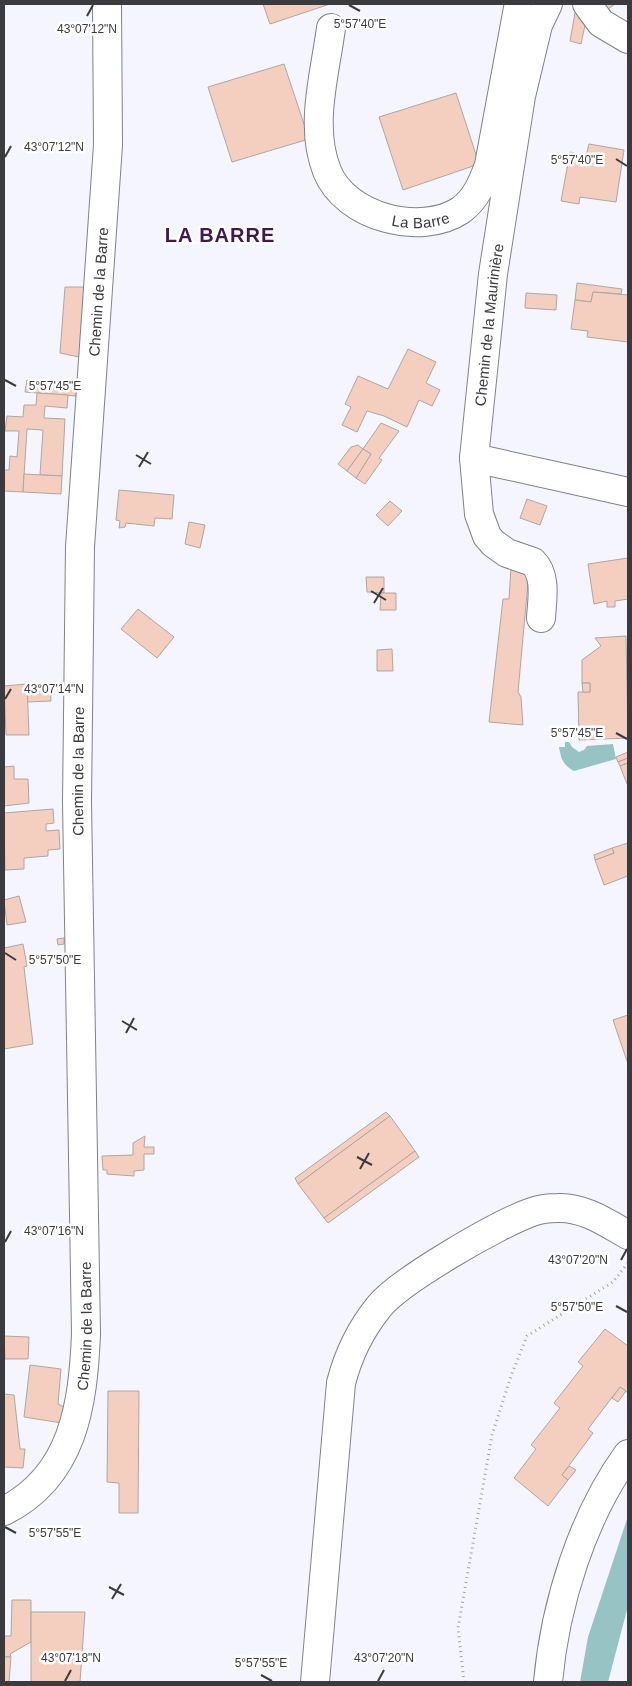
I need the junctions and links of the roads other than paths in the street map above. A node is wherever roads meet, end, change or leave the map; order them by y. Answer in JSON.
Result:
{"nodes":[{"id":1,"x":107,"y":4,"type":"edge"},
{"id":2,"x":587,"y":4,"type":"edge"},
{"id":3,"x":528,"y":8,"type":"edge"},
{"id":4,"x":331,"y":28,"type":"dead end"},
{"id":5,"x":628,"y":39,"type":"edge"},
{"id":6,"x":474,"y":458,"type":"junction"},
{"id":7,"x":628,"y":492,"type":"edge"},
{"id":8,"x":541,"y":618,"type":"dead end"},
{"id":9,"x":628,"y":1235,"type":"edge"},
{"id":10,"x":628,"y":1454,"type":"edge"},
{"id":11,"x":4,"y":1511,"type":"edge"},
{"id":12,"x":315,"y":1682,"type":"edge"},
{"id":13,"x":548,"y":1682,"type":"edge"}],
"edges":[{"from":1,"to":11,"type":"street","name":"Chemin de la Barre"},
{"from":2,"to":5,"type":"street"},
{"from":3,"to":4,"type":"street","name":"La Barre"},
{"from":3,"to":6,"type":"street","name":"Chemin de la Maurinière"},
{"from":6,"to":7,"type":"street"},
{"from":6,"to":8,"type":"street","name":"Chemin de la Maurinière"},
{"from":9,"to":12,"type":"street"},
{"from":10,"to":13,"type":"street"}]}
